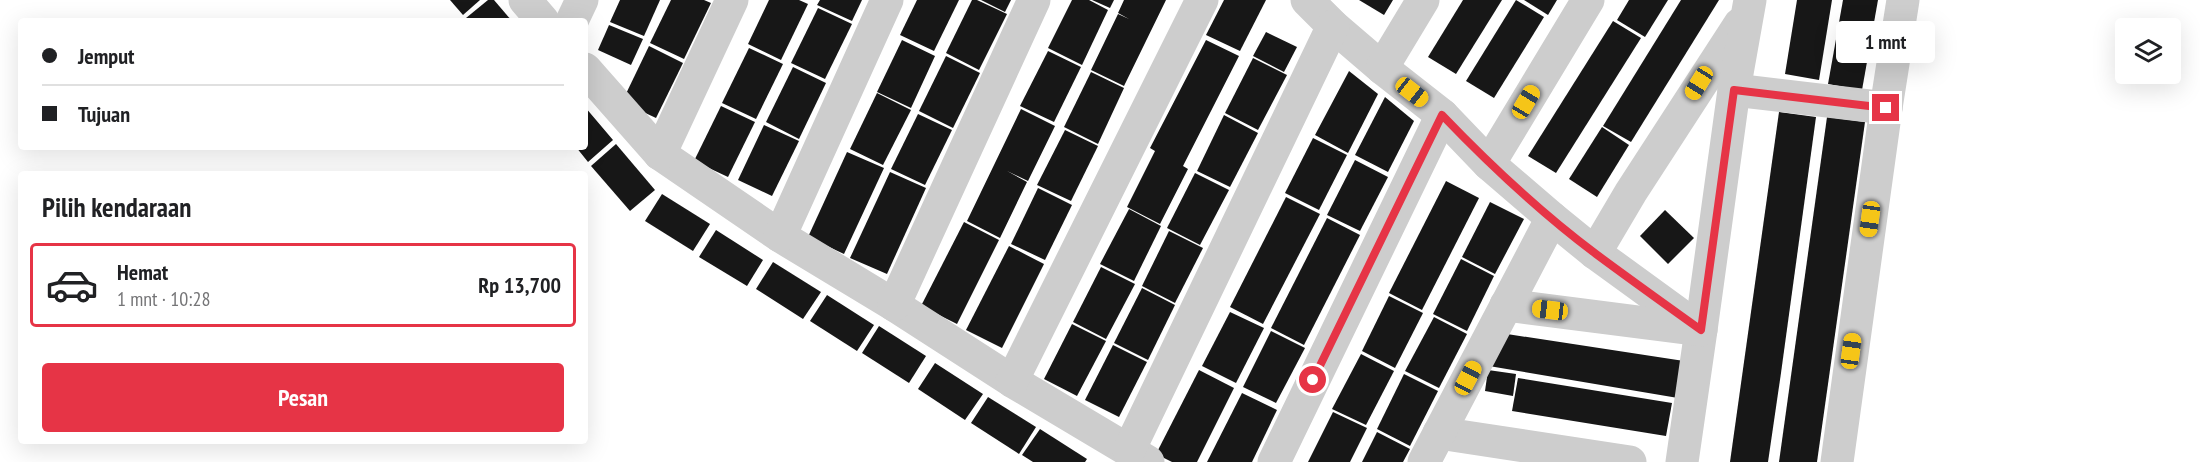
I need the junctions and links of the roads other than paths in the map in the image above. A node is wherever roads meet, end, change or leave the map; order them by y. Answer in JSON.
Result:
{"nodes":[{"id":1,"x":525,"y":0,"type":"edge"},
{"id":2,"x":582,"y":0,"type":"edge"},
{"id":3,"x":732,"y":0,"type":"edge"},
{"id":4,"x":887,"y":0,"type":"edge"},
{"id":5,"x":1034,"y":0,"type":"edge"},
{"id":6,"x":1202,"y":0,"type":"edge"},
{"id":7,"x":1307,"y":0,"type":"edge"},
{"id":8,"x":1423,"y":0,"type":"edge"},
{"id":9,"x":1588,"y":0,"type":"edge"},
{"id":10,"x":1904,"y":0,"type":"edge"},
{"id":11,"x":1748,"y":7,"type":"edge"},
{"id":12,"x":540,"y":18,"type":"edge"},
{"id":13,"x":573,"y":18,"type":"edge"},
{"id":14,"x":1333,"y":26,"type":"junction"},
{"id":15,"x":1382,"y":68,"type":"junction"},
{"id":16,"x":588,"y":72,"type":"edge"},
{"id":17,"x":1734,"y":90,"type":"junction"},
{"id":18,"x":1886,"y":108,"type":"junction"},
{"id":19,"x":1442,"y":115,"type":"junction"},
{"id":20,"x":660,"y":154,"type":"junction"},
{"id":21,"x":1489,"y":164,"type":"junction"},
{"id":22,"x":1552,"y":218,"type":"junction"},
{"id":23,"x":780,"y":236,"type":"junction"},
{"id":24,"x":1594,"y":253,"type":"junction"},
{"id":25,"x":894,"y":305,"type":"junction"},
{"id":26,"x":1506,"y":305,"type":"junction"},
{"id":27,"x":1701,"y":330,"type":"junction"},
{"id":28,"x":1012,"y":381,"type":"junction"},
{"id":29,"x":1438,"y":433,"type":"junction"},
{"id":30,"x":1139,"y":456,"type":"edge"},
{"id":31,"x":1274,"y":462,"type":"edge"},
{"id":32,"x":1424,"y":462,"type":"edge"},
{"id":33,"x":1630,"y":462,"type":"edge"},
{"id":34,"x":1682,"y":462,"type":"edge"},
{"id":35,"x":1837,"y":462,"type":"edge"}],
"edges":[{"from":1,"to":12,"type":"street"},
{"from":2,"to":13,"type":"street"},
{"from":3,"to":20,"type":"street"},
{"from":4,"to":23,"type":"street"},
{"from":5,"to":25,"type":"street"},
{"from":6,"to":28,"type":"street"},
{"from":7,"to":14,"type":"street"},
{"from":8,"to":15,"type":"street"},
{"from":9,"to":21,"type":"street"},
{"from":10,"to":18,"type":"street"},
{"from":11,"to":17,"type":"street"},
{"from":11,"to":24,"type":"street"},
{"from":14,"to":15,"type":"street"},
{"from":14,"to":30,"type":"street"},
{"from":15,"to":19,"type":"street"},
{"from":16,"to":20,"type":"street"},
{"from":17,"to":18,"type":"street"},
{"from":17,"to":27,"type":"street"},
{"from":18,"to":35,"type":"street"},
{"from":19,"to":21,"type":"street"},
{"from":19,"to":31,"type":"street"},
{"from":20,"to":23,"type":"street"},
{"from":21,"to":22,"type":"street"},
{"from":22,"to":24,"type":"street"},
{"from":22,"to":26,"type":"street"},
{"from":23,"to":25,"type":"street"},
{"from":24,"to":27,"type":"street"},
{"from":25,"to":28,"type":"street"},
{"from":26,"to":27,"type":"street"},
{"from":26,"to":29,"type":"street"},
{"from":27,"to":34,"type":"street"},
{"from":28,"to":30,"type":"street"},
{"from":29,"to":32,"type":"street"},
{"from":29,"to":33,"type":"street"}]}
